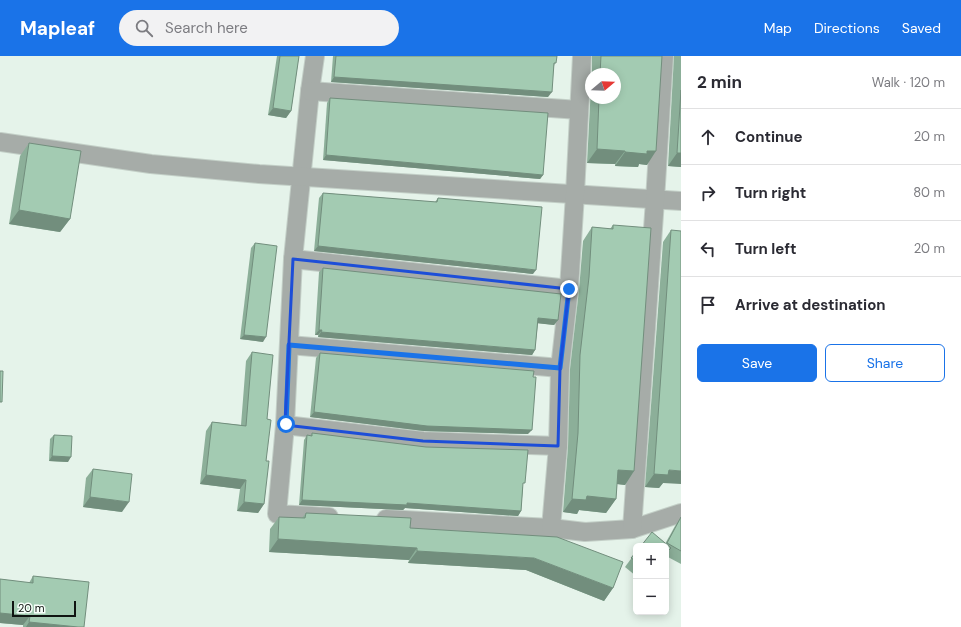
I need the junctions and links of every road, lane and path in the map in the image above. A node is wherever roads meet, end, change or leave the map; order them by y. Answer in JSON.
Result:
{"nodes":[{"id":1,"x":315,"y":56,"type":"edge"},
{"id":2,"x":582,"y":56,"type":"edge"},
{"id":3,"x":664,"y":56,"type":"edge"},
{"id":4,"x":310,"y":91,"type":"junction"},
{"id":5,"x":579,"y":110,"type":"junction"},
{"id":6,"x":0,"y":142,"type":"edge"},
{"id":7,"x":301,"y":178,"type":"junction"},
{"id":8,"x":575,"y":194,"type":"junction"},
{"id":9,"x":655,"y":200,"type":"junction"},
{"id":10,"x":681,"y":201,"type":"edge"},
{"id":11,"x":293,"y":259,"type":"junction"},
{"id":12,"x":569,"y":289,"type":"junction"},
{"id":13,"x":289,"y":345,"type":"junction"},
{"id":14,"x":560,"y":368,"type":"junction"},
{"id":15,"x":286,"y":424,"type":"junction"},
{"id":16,"x":558,"y":446,"type":"junction"},
{"id":17,"x":681,"y":513,"type":"edge"},
{"id":18,"x":348,"y":518,"type":"edge"},
{"id":19,"x":371,"y":519,"type":"edge"},
{"id":20,"x":551,"y":528,"type":"junction"},
{"id":21,"x":632,"y":529,"type":"junction"}],
"edges":[{"from":1,"to":4,"type":"street"},
{"from":2,"to":5,"type":"street"},
{"from":3,"to":9,"type":"street"},
{"from":4,"to":5,"type":"street"},
{"from":4,"to":7,"type":"street"},
{"from":5,"to":8,"type":"street"},
{"from":6,"to":7,"type":"street"},
{"from":7,"to":8,"type":"street"},
{"from":7,"to":11,"type":"street"},
{"from":8,"to":9,"type":"street"},
{"from":8,"to":12,"type":"street"},
{"from":9,"to":10,"type":"street"},
{"from":9,"to":21,"type":"street"},
{"from":11,"to":12,"type":"street"},
{"from":11,"to":13,"type":"street"},
{"from":12,"to":14,"type":"street"},
{"from":13,"to":14,"type":"street"},
{"from":13,"to":15,"type":"street"},
{"from":14,"to":16,"type":"street"},
{"from":15,"to":16,"type":"street"},
{"from":15,"to":18,"type":"street"},
{"from":16,"to":20,"type":"street"},
{"from":17,"to":21,"type":"street"},
{"from":19,"to":20,"type":"street"},
{"from":20,"to":21,"type":"street"}]}
